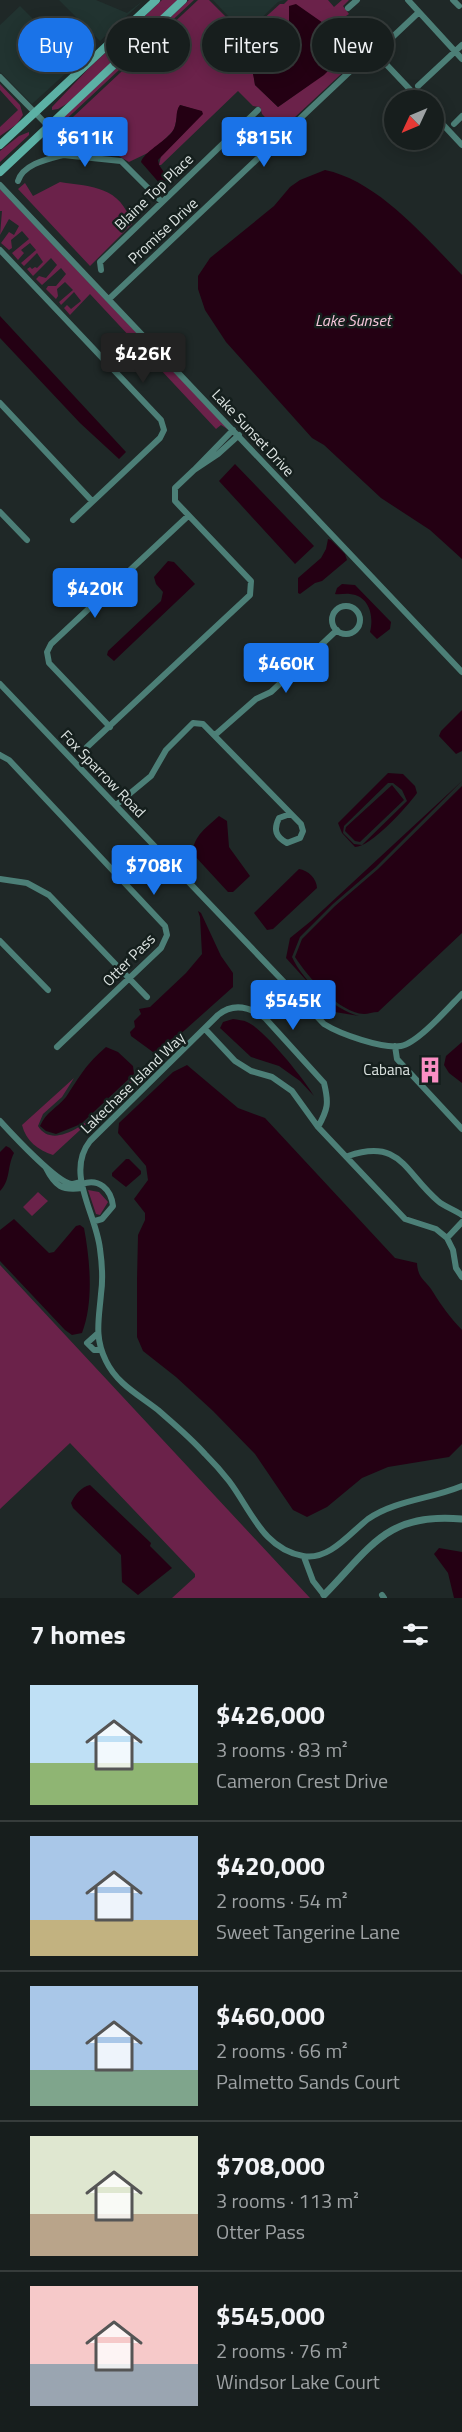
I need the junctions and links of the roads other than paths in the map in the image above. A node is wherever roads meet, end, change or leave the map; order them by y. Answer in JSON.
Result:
{"nodes":[{"id":1,"x":156,"y":0,"type":"edge"},
{"id":2,"x":176,"y":0,"type":"edge"},
{"id":3,"x":183,"y":0,"type":"edge"},
{"id":4,"x":357,"y":0,"type":"edge"},
{"id":5,"x":408,"y":0,"type":"edge"},
{"id":6,"x":453,"y":0,"type":"edge"},
{"id":7,"x":459,"y":6,"type":"dead end"},
{"id":8,"x":348,"y":8,"type":"dead end"},
{"id":9,"x":418,"y":13,"type":"junction"},
{"id":10,"x":157,"y":18,"type":"edge"},
{"id":11,"x":164,"y":18,"type":"edge"},
{"id":12,"x":394,"y":36,"type":"edge"},
{"id":13,"x":462,"y":45,"type":"edge"},
{"id":14,"x":455,"y":51,"type":"junction"},
{"id":15,"x":462,"y":59,"type":"edge"},
{"id":16,"x":107,"y":72,"type":"edge"},
{"id":17,"x":0,"y":77,"type":"edge"},
{"id":18,"x":418,"y":86,"type":"dead end"},
{"id":19,"x":411,"y":90,"type":"edge"},
{"id":20,"x":258,"y":110,"type":"dead end"},
{"id":21,"x":35,"y":112,"type":"junction"},
{"id":22,"x":462,"y":116,"type":"edge"},
{"id":23,"x":454,"y":124,"type":"dead end"},
{"id":24,"x":49,"y":126,"type":"junction"},
{"id":25,"x":444,"y":126,"type":"edge"},
{"id":26,"x":0,"y":145,"type":"edge"},
{"id":27,"x":462,"y":145,"type":"edge"},
{"id":28,"x":63,"y":154,"type":"junction"},
{"id":29,"x":0,"y":172,"type":"edge"},
{"id":30,"x":18,"y":181,"type":"dead end"},
{"id":31,"x":0,"y":184,"type":"edge"},
{"id":32,"x":161,"y":201,"type":"junction"},
{"id":33,"x":0,"y":250,"type":"edge"},
{"id":34,"x":101,"y":270,"type":"dead end"},
{"id":35,"x":109,"y":299,"type":"junction"},
{"id":36,"x":0,"y":403,"type":"edge"},
{"id":37,"x":236,"y":433,"type":"junction"},
{"id":38,"x":92,"y":501,"type":"junction"},
{"id":39,"x":2,"y":516,"type":"edge"},
{"id":40,"x":188,"y":516,"type":"junction"},
{"id":41,"x":73,"y":520,"type":"dead end"},
{"id":42,"x":27,"y":540,"type":"dead end"},
{"id":43,"x":337,"y":630,"type":"junction"},
{"id":44,"x":462,"y":672,"type":"edge"},
{"id":45,"x":0,"y":684,"type":"edge"},
{"id":46,"x":110,"y":727,"type":"junction"},
{"id":47,"x":215,"y":735,"type":"junction"},
{"id":48,"x":87,"y":747,"type":"dead end"},
{"id":49,"x":0,"y":755,"type":"edge"},
{"id":50,"x":116,"y":805,"type":"junction"},
{"id":51,"x":290,"y":814,"type":"junction"},
{"id":52,"x":0,"y":879,"type":"edge"},
{"id":53,"x":0,"y":941,"type":"edge"},
{"id":54,"x":129,"y":978,"type":"junction"},
{"id":55,"x":48,"y":990,"type":"dead end"},
{"id":56,"x":462,"y":994,"type":"edge"},
{"id":57,"x":147,"y":997,"type":"dead end"},
{"id":58,"x":205,"y":1029,"type":"junction"},
{"id":59,"x":395,"y":1046,"type":"junction"},
{"id":60,"x":57,"y":1047,"type":"dead end"},
{"id":61,"x":0,"y":1121,"type":"edge"},
{"id":62,"x":318,"y":1127,"type":"junction"},
{"id":63,"x":462,"y":1129,"type":"edge"},
{"id":64,"x":348,"y":1156,"type":"junction"},
{"id":65,"x":82,"y":1185,"type":"junction"},
{"id":66,"x":462,"y":1215,"type":"edge"},
{"id":67,"x":95,"y":1221,"type":"junction"},
{"id":68,"x":462,"y":1222,"type":"edge"},
{"id":69,"x":447,"y":1238,"type":"junction"},
{"id":70,"x":462,"y":1276,"type":"edge"},
{"id":71,"x":97,"y":1334,"type":"junction"},
{"id":72,"x":101,"y":1350,"type":"junction"},
{"id":73,"x":462,"y":1486,"type":"edge"},
{"id":74,"x":462,"y":1520,"type":"edge"},
{"id":75,"x":304,"y":1557,"type":"junction"},
{"id":76,"x":324,"y":1595,"type":"joint"}],
"edges":[{"from":1,"to":21,"type":"main road"},
{"from":2,"to":10,"type":"main road"},
{"from":3,"to":11,"type":"main road"},
{"from":4,"to":8,"type":"street"},
{"from":5,"to":9,"type":"street"},
{"from":6,"to":7,"type":"street"},
{"from":9,"to":12,"type":"street"},
{"from":9,"to":14,"type":"street"},
{"from":13,"to":14,"type":"street"},
{"from":14,"to":15,"type":"street"},
{"from":14,"to":18,"type":"street"},
{"from":16,"to":24,"type":"main road"},
{"from":17,"to":21,"type":"street"},
{"from":19,"to":35,"type":"street","name":"Promise Drive"},
{"from":20,"to":32,"type":"street","name":"Blaine Top Place"},
{"from":21,"to":24,"type":"street"},
{"from":21,"to":26,"type":"main road"},
{"from":22,"to":23,"type":"street"},
{"from":24,"to":28,"type":"street"},
{"from":24,"to":29,"type":"main road"},
{"from":25,"to":27,"type":"street"},
{"from":28,"to":30,"type":"street"},
{"from":28,"to":32,"type":"street"},
{"from":31,"to":35,"type":"street","name":"Lake Sunset Drive"},
{"from":32,"to":34,"type":"street","name":"Blaine Top Place"},
{"from":33,"to":38,"type":"street"},
{"from":35,"to":37,"type":"street","name":"Lake Sunset Drive"},
{"from":36,"to":38,"type":"street"},
{"from":37,"to":40,"type":"street"},
{"from":37,"to":44,"type":"street","name":"Lake Sunset Drive"},
{"from":38,"to":41,"type":"street"},
{"from":39,"to":42,"type":"street"},
{"from":40,"to":46,"type":"street"},
{"from":40,"to":46,"type":"street"},
{"from":43,"to":43,"type":"street"},
{"from":43,"to":47,"type":"street"},
{"from":45,"to":50,"type":"street","name":"Fox Sparrow Road"},
{"from":46,"to":48,"type":"street"},
{"from":47,"to":50,"type":"street"},
{"from":47,"to":51,"type":"street"},
{"from":49,"to":54,"type":"street","name":"Otter Pass"},
{"from":50,"to":59,"type":"street","name":"Fox Sparrow Road"},
{"from":51,"to":51,"type":"street"},
{"from":52,"to":54,"type":"street"},
{"from":53,"to":55,"type":"street"},
{"from":54,"to":57,"type":"street"},
{"from":54,"to":60,"type":"street","name":"Otter Pass"},
{"from":56,"to":59,"type":"street"},
{"from":58,"to":62,"type":"street","name":"Lakechase Island Way"},
{"from":58,"to":62,"type":"street"},
{"from":58,"to":65,"type":"street","name":"Lakechase Island Way"},
{"from":59,"to":63,"type":"street"},
{"from":61,"to":65,"type":"street"},
{"from":62,"to":64,"type":"street","name":"Lakechase Island Way"},
{"from":64,"to":66,"type":"street"},
{"from":64,"to":69,"type":"street","name":"Lakechase Island Way"},
{"from":65,"to":67,"type":"street","name":"Lakechase Island Way"},
{"from":65,"to":67,"type":"street"},
{"from":67,"to":71,"type":"street","name":"Lakechase Island Way"},
{"from":68,"to":69,"type":"street"},
{"from":69,"to":70,"type":"street"},
{"from":71,"to":72,"type":"street","name":"Lakechase Island Way"},
{"from":71,"to":72,"type":"street","name":"Lakechase Island Way"},
{"from":72,"to":75,"type":"street","name":"Lakechase Island Way"},
{"from":73,"to":75,"type":"street"},
{"from":74,"to":76,"type":"street"},
{"from":75,"to":76,"type":"street"}]}
